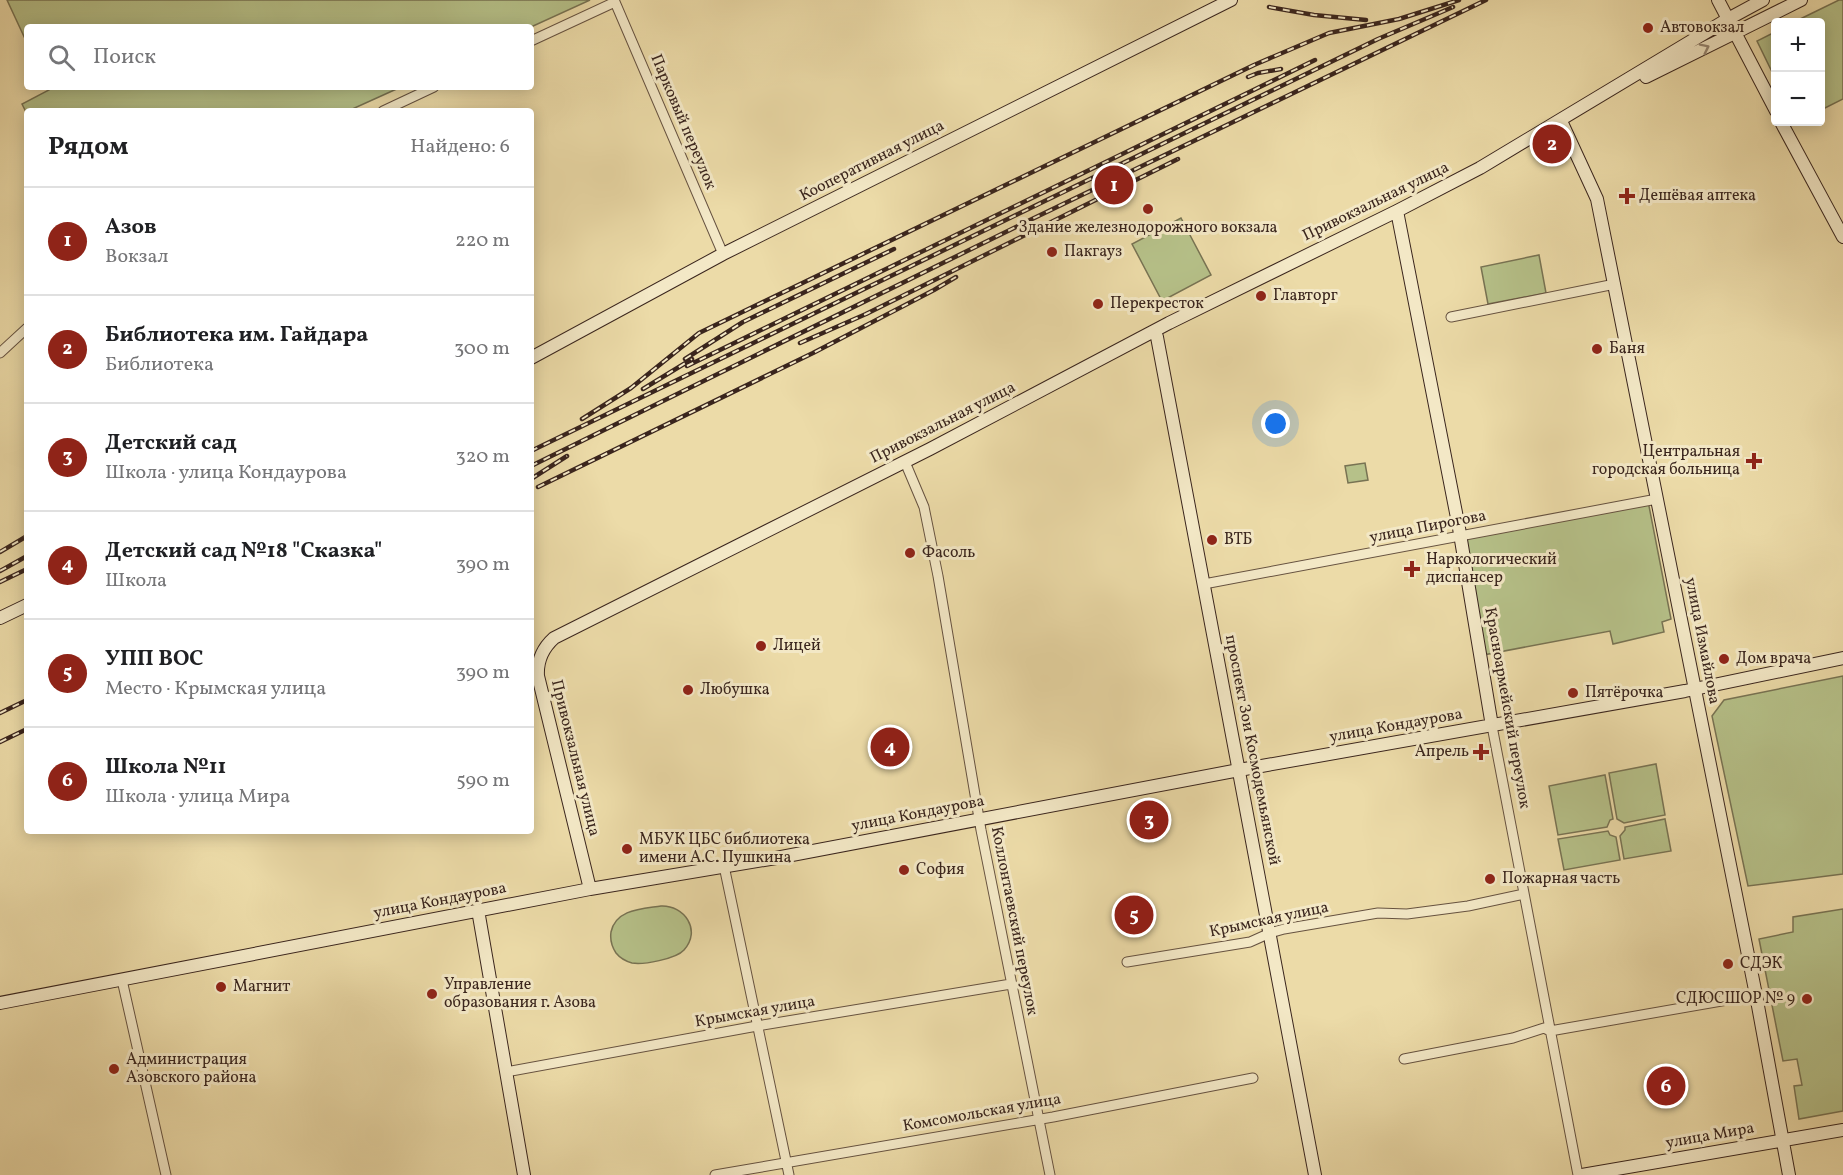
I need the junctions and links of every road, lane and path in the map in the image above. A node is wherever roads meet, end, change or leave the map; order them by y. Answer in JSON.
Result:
{"nodes":[{"id":1,"x":1231,"y":0,"type":"edge"},
{"id":2,"x":1718,"y":0,"type":"edge"},
{"id":3,"x":1763,"y":0,"type":"edge"},
{"id":4,"x":1801,"y":0,"type":"edge"},
{"id":5,"x":1728,"y":20,"type":"junction"},
{"id":6,"x":1735,"y":34,"type":"junction"},
{"id":7,"x":534,"y":40,"type":"edge"},
{"id":8,"x":428,"y":90,"type":"edge"},
{"id":9,"x":1771,"y":102,"type":"edge"},
{"id":10,"x":389,"y":108,"type":"edge"},
{"id":11,"x":1577,"y":111,"type":"junction"},
{"id":12,"x":1561,"y":121,"type":"junction"},
{"id":13,"x":1783,"y":126,"type":"edge"},
{"id":14,"x":1397,"y":211,"type":"junction"},
{"id":15,"x":1843,"y":237,"type":"edge"},
{"id":16,"x":723,"y":254,"type":"junction"},
{"id":17,"x":1615,"y":284,"type":"junction"},
{"id":18,"x":1451,"y":317,"type":"dead end"},
{"id":19,"x":24,"y":331,"type":"edge"},
{"id":20,"x":1154,"y":331,"type":"junction"},
{"id":21,"x":0,"y":353,"type":"edge"},
{"id":22,"x":534,"y":356,"type":"edge"},
{"id":23,"x":905,"y":462,"type":"junction"},
{"id":24,"x":1657,"y":499,"type":"junction"},
{"id":25,"x":1461,"y":536,"type":"junction"},
{"id":26,"x":1204,"y":584,"type":"junction"},
{"id":27,"x":24,"y":606,"type":"edge"},
{"id":28,"x":0,"y":618,"type":"edge"},
{"id":29,"x":1843,"y":658,"type":"edge"},
{"id":30,"x":1694,"y":689,"type":"junction"},
{"id":31,"x":1492,"y":726,"type":"junction"},
{"id":32,"x":1239,"y":770,"type":"junction"},
{"id":33,"x":980,"y":819,"type":"junction"},
{"id":34,"x":724,"y":866,"type":"junction"},
{"id":35,"x":590,"y":889,"type":"junction"},
{"id":36,"x":1524,"y":894,"type":"junction"},
{"id":37,"x":478,"y":910,"type":"junction"},
{"id":38,"x":1270,"y":933,"type":"junction"},
{"id":39,"x":1126,"y":962,"type":"dead end"},
{"id":40,"x":122,"y":980,"type":"junction"},
{"id":41,"x":1011,"y":984,"type":"junction"},
{"id":42,"x":1756,"y":995,"type":"junction"},
{"id":43,"x":0,"y":1003,"type":"edge"},
{"id":44,"x":757,"y":1026,"type":"junction"},
{"id":45,"x":1550,"y":1031,"type":"junction"},
{"id":46,"x":1404,"y":1059,"type":"dead end"},
{"id":47,"x":506,"y":1072,"type":"junction"},
{"id":48,"x":1253,"y":1078,"type":"dead end"},
{"id":49,"x":1038,"y":1119,"type":"junction"},
{"id":50,"x":1843,"y":1130,"type":"edge"},
{"id":51,"x":1784,"y":1140,"type":"junction"},
{"id":52,"x":787,"y":1162,"type":"junction"},
{"id":53,"x":166,"y":1175,"type":"edge"},
{"id":54,"x":524,"y":1175,"type":"edge"},
{"id":55,"x":715,"y":1175,"type":"edge"},
{"id":56,"x":789,"y":1175,"type":"edge"},
{"id":57,"x":1050,"y":1175,"type":"edge"},
{"id":58,"x":1316,"y":1175,"type":"edge"},
{"id":59,"x":1580,"y":1175,"type":"edge"},
{"id":60,"x":1790,"y":1175,"type":"edge"}],
"edges":[{"from":1,"to":16,"type":"street","name":"Кооперативная улица"},
{"from":2,"to":5,"type":"street"},
{"from":3,"to":5,"type":"street","name":"Привокзальная улица"},
{"from":4,"to":6,"type":"street","name":"Привокзальная улица"},
{"from":5,"to":6,"type":"street"},
{"from":5,"to":11,"type":"street","name":"Привокзальная улица"},
{"from":6,"to":9,"type":"street"},
{"from":11,"to":6,"type":"street","name":"Привокзальная улица","one_way":true},
{"from":7,"to":16,"type":"street","name":"Парковый переулок"},
{"from":8,"to":10,"type":"street"},
{"from":11,"to":12,"type":"street","name":"Привокзальная улица"},
{"from":12,"to":14,"type":"street","name":"Привокзальная улица"},
{"from":12,"to":17,"type":"street","name":"улица Измайлова"},
{"from":13,"to":15,"type":"street"},
{"from":14,"to":20,"type":"street","name":"Привокзальная улица"},
{"from":14,"to":25,"type":"street","name":"Красноармейский переулок"},
{"from":16,"to":22,"type":"street","name":"Кооперативная улица"},
{"from":17,"to":18,"type":"street"},
{"from":17,"to":24,"type":"street","name":"улица Измайлова"},
{"from":19,"to":21,"type":"street"},
{"from":20,"to":23,"type":"street","name":"Привокзальная улица"},
{"from":20,"to":26,"type":"street","name":"проспект Зои Космодемьянской"},
{"from":23,"to":33,"type":"street","name":"Коллонтаевский переулок"},
{"from":23,"to":35,"type":"street","name":"Привокзальная улица"},
{"from":24,"to":25,"type":"street","name":"улица Пирогова"},
{"from":24,"to":30,"type":"street","name":"улица Измайлова"},
{"from":25,"to":26,"type":"street","name":"улица Пирогова"},
{"from":25,"to":31,"type":"street","name":"Красноармейский переулок"},
{"from":26,"to":32,"type":"street","name":"проспект Зои Космодемьянской"},
{"from":27,"to":28,"type":"street"},
{"from":29,"to":30,"type":"street","name":"улица Кондаурова"},
{"from":30,"to":31,"type":"street","name":"улица Кондаурова"},
{"from":30,"to":42,"type":"street","name":"улица Измайлова"},
{"from":31,"to":32,"type":"street","name":"улица Кондаурова"},
{"from":31,"to":36,"type":"street","name":"Красноармейский переулок"},
{"from":32,"to":33,"type":"street","name":"улица Кондаурова"},
{"from":32,"to":38,"type":"street","name":"проспект Зои Космодемьянской"},
{"from":33,"to":34,"type":"street","name":"улица Кондаурова"},
{"from":33,"to":41,"type":"street","name":"Коллонтаевский переулок"},
{"from":34,"to":35,"type":"street","name":"улица Кондаурова"},
{"from":34,"to":44,"type":"street"},
{"from":35,"to":37,"type":"street","name":"улица Кондаурова"},
{"from":36,"to":38,"type":"street","name":"Крымская улица"},
{"from":36,"to":45,"type":"street","name":"Красноармейский переулок"},
{"from":37,"to":40,"type":"street","name":"улица Кондаурова"},
{"from":37,"to":47,"type":"street"},
{"from":38,"to":39,"type":"street","name":"Крымская улица"},
{"from":38,"to":58,"type":"street","name":"проспект Зои Космодемьянской"},
{"from":40,"to":43,"type":"street","name":"улица Кондаурова"},
{"from":40,"to":53,"type":"street"},
{"from":41,"to":44,"type":"street","name":"Крымская улица"},
{"from":41,"to":49,"type":"street","name":"Коллонтаевский переулок"},
{"from":42,"to":45,"type":"street"},
{"from":42,"to":51,"type":"street","name":"улица Измайлова"},
{"from":44,"to":47,"type":"street","name":"Крымская улица"},
{"from":44,"to":52,"type":"street"},
{"from":45,"to":46,"type":"street"},
{"from":45,"to":59,"type":"street","name":"Красноармейский переулок"},
{"from":47,"to":54,"type":"street"},
{"from":48,"to":49,"type":"street","name":"Комсомольская улица"},
{"from":49,"to":52,"type":"street","name":"Комсомольская улица"},
{"from":49,"to":57,"type":"street","name":"Коллонтаевский переулок"},
{"from":50,"to":51,"type":"street","name":"улица Мира"},
{"from":51,"to":59,"type":"street","name":"улица Мира"},
{"from":51,"to":60,"type":"street","name":"улица Измайлова"},
{"from":52,"to":55,"type":"street","name":"Комсомольская улица"},
{"from":52,"to":56,"type":"street"}]}
